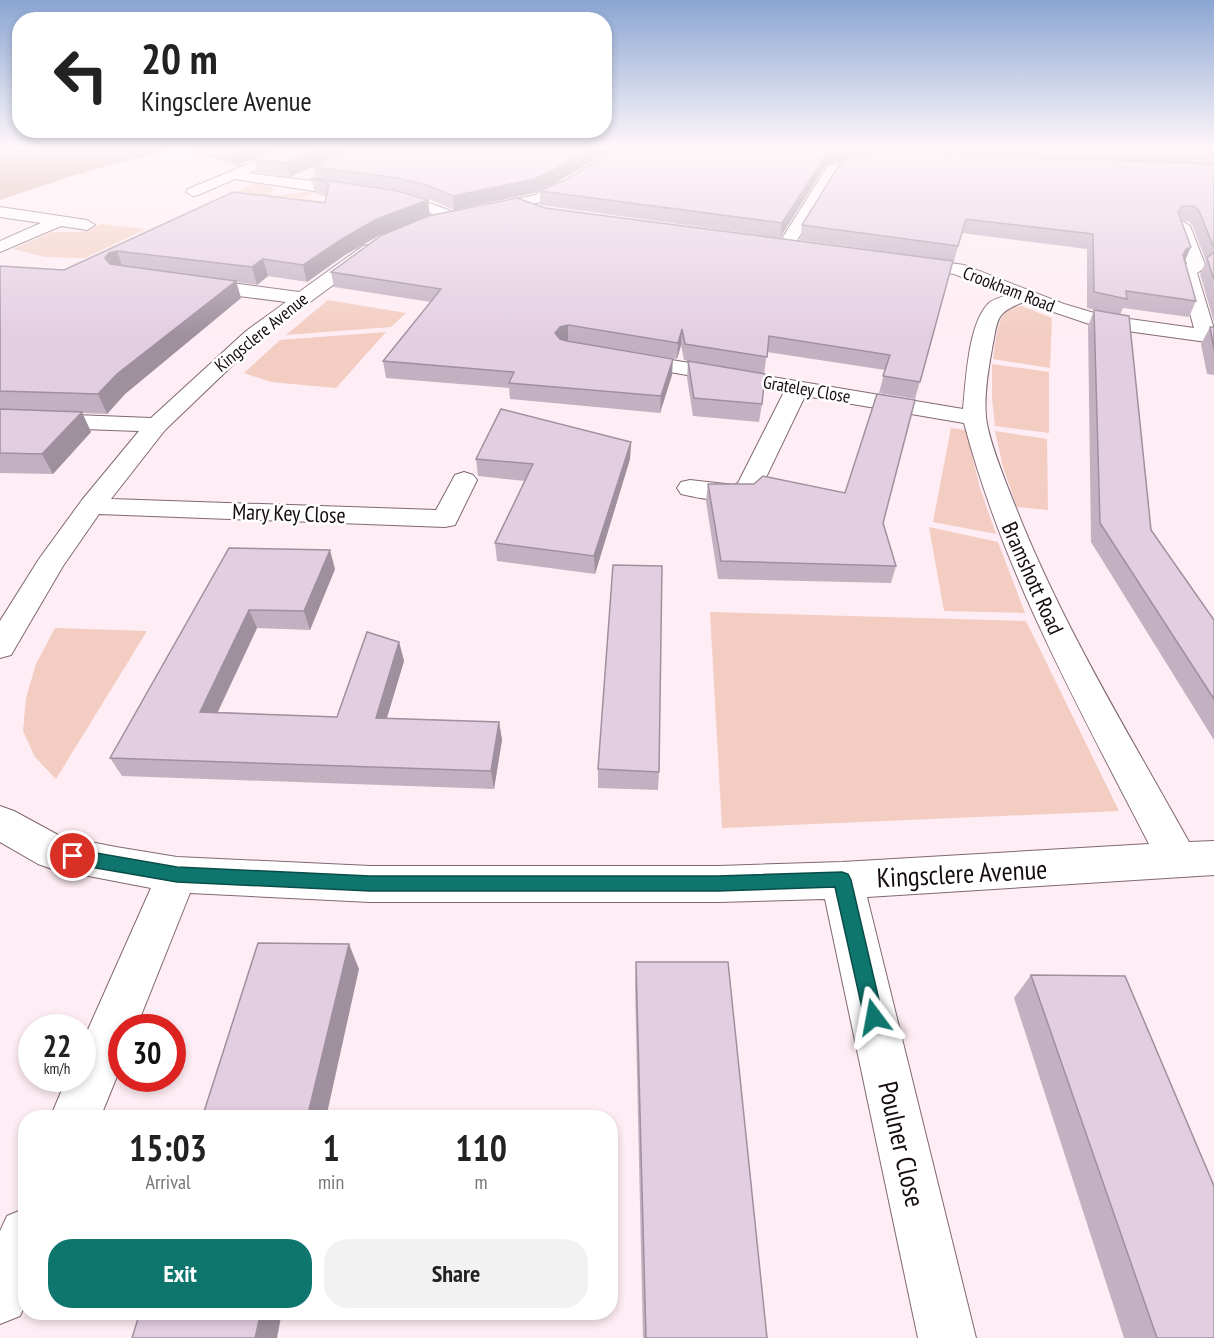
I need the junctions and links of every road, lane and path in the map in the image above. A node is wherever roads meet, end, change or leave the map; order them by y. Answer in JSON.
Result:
{"nodes":[{"id":1,"x":440,"y":211,"type":"edge"},
{"id":2,"x":480,"y":211,"type":"edge"},
{"id":3,"x":539,"y":211,"type":"edge"},
{"id":4,"x":803,"y":211,"type":"edge"},
{"id":5,"x":0,"y":212,"type":"edge"},
{"id":6,"x":546,"y":214,"type":"edge"},
{"id":7,"x":452,"y":217,"type":"junction"},
{"id":8,"x":59,"y":221,"type":"junction"},
{"id":9,"x":87,"y":225,"type":"dead end"},
{"id":10,"x":419,"y":225,"type":"edge"},
{"id":11,"x":1182,"y":226,"type":"edge"},
{"id":12,"x":386,"y":239,"type":"edge"},
{"id":13,"x":0,"y":247,"type":"edge"},
{"id":14,"x":809,"y":248,"type":"edge"},
{"id":15,"x":890,"y":259,"type":"edge"},
{"id":16,"x":175,"y":281,"type":"edge"},
{"id":17,"x":1024,"y":295,"type":"junction"},
{"id":18,"x":302,"y":298,"type":"junction"},
{"id":19,"x":1210,"y":337,"type":"edge"},
{"id":20,"x":612,"y":356,"type":"edge"},
{"id":21,"x":797,"y":388,"type":"junction"},
{"id":22,"x":974,"y":417,"type":"junction"},
{"id":23,"x":0,"y":419,"type":"edge"},
{"id":24,"x":157,"y":425,"type":"junction"},
{"id":25,"x":464,"y":480,"type":"dead end"},
{"id":26,"x":690,"y":488,"type":"dead end"},
{"id":27,"x":91,"y":506,"type":"junction"},
{"id":28,"x":0,"y":647,"type":"edge"},
{"id":29,"x":1,"y":825,"type":"edge"},
{"id":30,"x":1196,"y":859,"type":"edge"},
{"id":31,"x":177,"y":875,"type":"junction"},
{"id":32,"x":842,"y":880,"type":"junction"},
{"id":33,"x":78,"y":1110,"type":"edge"},
{"id":34,"x":18,"y":1254,"type":"edge"},
{"id":35,"x":0,"y":1296,"type":"edge"},
{"id":36,"x":947,"y":1338,"type":"edge"}],
"edges":[{"from":1,"to":7,"type":"street"},
{"from":2,"to":7,"type":"street"},
{"from":3,"to":6,"type":"street"},
{"from":4,"to":14,"type":"street"},
{"from":5,"to":8,"type":"street"},
{"from":7,"to":10,"type":"street"},
{"from":8,"to":9,"type":"street"},
{"from":8,"to":13,"type":"street"},
{"from":11,"to":19,"type":"street"},
{"from":12,"to":18,"type":"street","name":"Kingsclere Avenue"},
{"from":15,"to":17,"type":"street","name":"Crookham Road"},
{"from":16,"to":18,"type":"street"},
{"from":17,"to":19,"type":"street","name":"Crookham Road"},
{"from":17,"to":22,"type":"street","name":"Bramshott Road"},
{"from":18,"to":24,"type":"street","name":"Kingsclere Avenue"},
{"from":20,"to":21,"type":"street","name":"Grateley Close"},
{"from":21,"to":22,"type":"street","name":"Grateley Close"},
{"from":21,"to":26,"type":"street"},
{"from":22,"to":30,"type":"street","name":"Bramshott Road"},
{"from":23,"to":24,"type":"street"},
{"from":24,"to":27,"type":"street","name":"Kingsclere Avenue"},
{"from":25,"to":27,"type":"street","name":"Mary Key Close"},
{"from":27,"to":28,"type":"street","name":"Kingsclere Avenue"},
{"from":29,"to":31,"type":"street","name":"Kingsclere Avenue"},
{"from":30,"to":32,"type":"street","name":"Kingsclere Avenue"},
{"from":31,"to":32,"type":"street","name":"Kingsclere Avenue"},
{"from":31,"to":33,"type":"street"},
{"from":32,"to":36,"type":"street","name":"Poulner Close"},
{"from":34,"to":35,"type":"street"}]}
